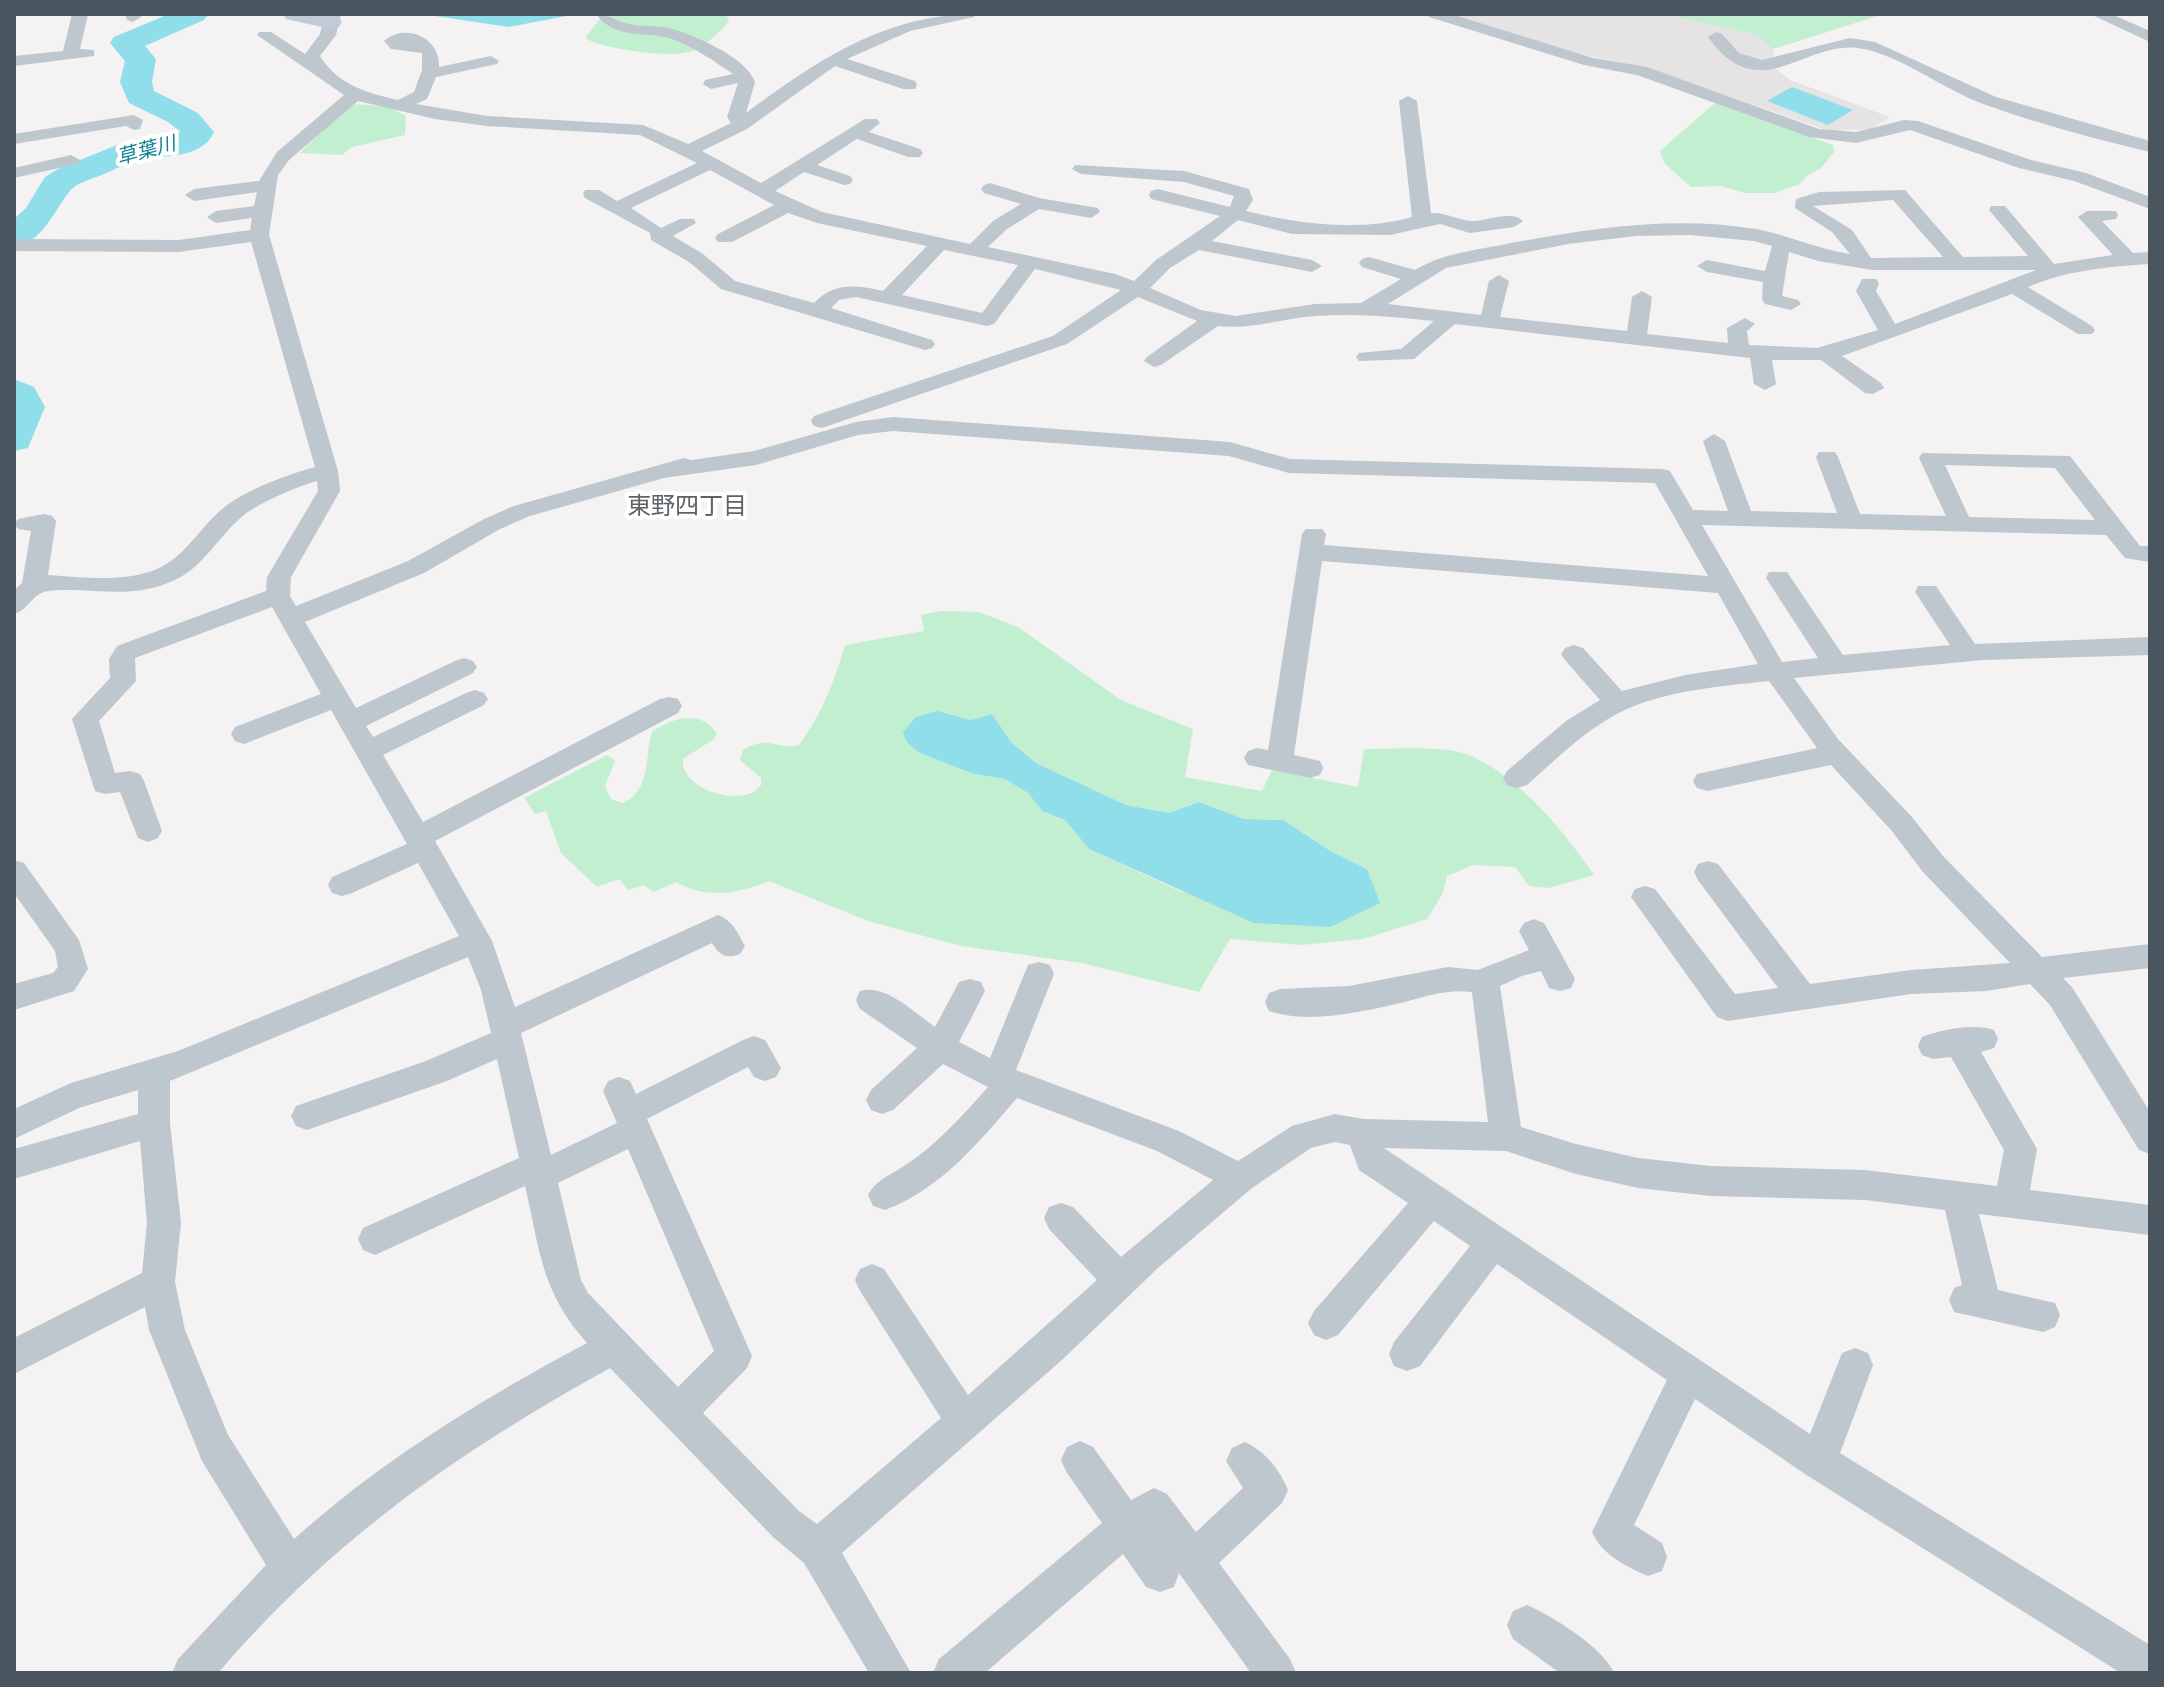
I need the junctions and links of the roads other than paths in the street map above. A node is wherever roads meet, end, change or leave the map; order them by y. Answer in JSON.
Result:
{"nodes":[{"id":1,"x":294,"y":14,"type":"edge"},
{"id":2,"x":604,"y":14,"type":"edge"},
{"id":3,"x":968,"y":14,"type":"edge"},
{"id":4,"x":1435,"y":14,"type":"edge"},
{"id":5,"x":2098,"y":14,"type":"edge"},
{"id":6,"x":84,"y":16,"type":"edge"},
{"id":7,"x":332,"y":18,"type":"edge"},
{"id":8,"x":265,"y":35,"type":"dead end"},
{"id":9,"x":1716,"y":37,"type":"dead end"},
{"id":10,"x":2150,"y":37,"type":"edge"},
{"id":11,"x":429,"y":49,"type":"dead end"},
{"id":12,"x":88,"y":53,"type":"dead end"},
{"id":13,"x":70,"y":55,"type":"junction"},
{"id":14,"x":834,"y":60,"type":"junction"},
{"id":15,"x":14,"y":61,"type":"edge"},
{"id":16,"x":491,"y":61,"type":"dead end"},
{"id":17,"x":697,"y":66,"type":"dead end"},
{"id":18,"x":285,"y":72,"type":"dead end"},
{"id":19,"x":323,"y":74,"type":"junction"},
{"id":20,"x":427,"y":74,"type":"junction"},
{"id":21,"x":740,"y":83,"type":"junction"},
{"id":22,"x":711,"y":84,"type":"dead end"},
{"id":23,"x":909,"y":85,"type":"dead end"},
{"id":24,"x":355,"y":95,"type":"junction"},
{"id":25,"x":1408,"y":101,"type":"dead end"},
{"id":26,"x":400,"y":106,"type":"junction"},
{"id":27,"x":134,"y":125,"type":"dead end"},
{"id":28,"x":741,"y":125,"type":"junction"},
{"id":29,"x":14,"y":139,"type":"edge"},
{"id":30,"x":2150,"y":147,"type":"edge"},
{"id":31,"x":688,"y":151,"type":"junction"},
{"id":32,"x":914,"y":153,"type":"dead end"},
{"id":33,"x":71,"y":160,"type":"dead end"},
{"id":34,"x":711,"y":163,"type":"junction"},
{"id":35,"x":803,"y":166,"type":"junction"},
{"id":36,"x":1081,"y":169,"type":"dead end"},
{"id":37,"x":14,"y":173,"type":"edge"},
{"id":38,"x":844,"y":180,"type":"dead end"},
{"id":39,"x":268,"y":185,"type":"junction"},
{"id":40,"x":990,"y":189,"type":"dead end"},
{"id":41,"x":762,"y":191,"type":"junction"},
{"id":42,"x":592,"y":194,"type":"dead end"},
{"id":43,"x":194,"y":195,"type":"dead end"},
{"id":44,"x":1158,"y":195,"type":"dead end"},
{"id":45,"x":1036,"y":203,"type":"junction"},
{"id":46,"x":2150,"y":203,"type":"edge"},
{"id":47,"x":788,"y":205,"type":"junction"},
{"id":48,"x":617,"y":208,"type":"junction"},
{"id":49,"x":1998,"y":210,"type":"dead end"},
{"id":50,"x":263,"y":211,"type":"junction"},
{"id":51,"x":1091,"y":212,"type":"dead end"},
{"id":52,"x":1236,"y":213,"type":"junction"},
{"id":53,"x":2109,"y":215,"type":"dead end"},
{"id":54,"x":216,"y":217,"type":"dead end"},
{"id":55,"x":1422,"y":220,"type":"junction"},
{"id":56,"x":1514,"y":221,"type":"dead end"},
{"id":57,"x":687,"y":223,"type":"dead end"},
{"id":58,"x":652,"y":228,"type":"dead end"},
{"id":59,"x":259,"y":235,"type":"junction"},
{"id":60,"x":725,"y":238,"type":"dead end"},
{"id":61,"x":1782,"y":243,"type":"junction"},
{"id":62,"x":1196,"y":244,"type":"junction"},
{"id":63,"x":938,"y":245,"type":"junction"},
{"id":64,"x":16,"y":247,"type":"edge"},
{"id":65,"x":972,"y":252,"type":"junction"},
{"id":66,"x":229,"y":255,"type":"dead end"},
{"id":67,"x":266,"y":257,"type":"junction"},
{"id":68,"x":2150,"y":258,"type":"edge"},
{"id":69,"x":2128,"y":259,"type":"junction"},
{"id":70,"x":1863,"y":262,"type":"junction"},
{"id":71,"x":1030,"y":263,"type":"junction"},
{"id":72,"x":1369,"y":263,"type":"dead end"},
{"id":73,"x":1958,"y":263,"type":"junction"},
{"id":74,"x":1312,"y":266,"type":"dead end"},
{"id":75,"x":1707,"y":266,"type":"dead end"},
{"id":76,"x":2045,"y":266,"type":"junction"},
{"id":77,"x":1416,"y":277,"type":"junction"},
{"id":78,"x":1773,"y":278,"type":"junction"},
{"id":79,"x":1499,"y":281,"type":"dead end"},
{"id":80,"x":1869,"y":283,"type":"dead end"},
{"id":81,"x":2012,"y":286,"type":"junction"},
{"id":82,"x":1138,"y":288,"type":"junction"},
{"id":83,"x":1642,"y":297,"type":"dead end"},
{"id":84,"x":888,"y":298,"type":"junction"},
{"id":85,"x":1791,"y":304,"type":"dead end"},
{"id":86,"x":1366,"y":309,"type":"junction"},
{"id":87,"x":817,"y":311,"type":"junction"},
{"id":88,"x":1451,"y":317,"type":"junction"},
{"id":89,"x":1210,"y":322,"type":"junction"},
{"id":90,"x":1489,"y":322,"type":"junction"},
{"id":91,"x":1745,"y":324,"type":"dead end"},
{"id":92,"x":2085,"y":330,"type":"dead end"},
{"id":93,"x":1889,"y":332,"type":"junction"},
{"id":94,"x":1636,"y":339,"type":"junction"},
{"id":95,"x":1225,"y":342,"type":"dead end"},
{"id":96,"x":912,"y":345,"type":"dead end"},
{"id":97,"x":1749,"y":352,"type":"junction"},
{"id":98,"x":1824,"y":352,"type":"junction"},
{"id":99,"x":1366,"y":357,"type":"dead end"},
{"id":100,"x":1154,"y":361,"type":"dead end"},
{"id":101,"x":1765,"y":384,"type":"dead end"},
{"id":102,"x":1873,"y":388,"type":"dead end"},
{"id":103,"x":1714,"y":441,"type":"dead end"},
{"id":104,"x":1827,"y":457,"type":"dead end"},
{"id":105,"x":327,"y":471,"type":"junction"},
{"id":106,"x":665,"y":471,"type":"junction"},
{"id":107,"x":1688,"y":517,"type":"junction"},
{"id":108,"x":1742,"y":518,"type":"junction"},
{"id":109,"x":1851,"y":521,"type":"junction"},
{"id":110,"x":26,"y":524,"type":"dead end"},
{"id":111,"x":1961,"y":524,"type":"junction"},
{"id":112,"x":2113,"y":528,"type":"junction"},
{"id":113,"x":2150,"y":554,"type":"edge"},
{"id":114,"x":1778,"y":578,"type":"dead end"},
{"id":115,"x":34,"y":585,"type":"junction"},
{"id":116,"x":1728,"y":586,"type":"junction"},
{"id":117,"x":1927,"y":592,"type":"dead end"},
{"id":118,"x":14,"y":606,"type":"edge"},
{"id":119,"x":285,"y":607,"type":"junction"},
{"id":120,"x":2150,"y":646,"type":"edge"},
{"id":121,"x":1967,"y":651,"type":"junction"},
{"id":122,"x":1574,"y":654,"type":"dead end"},
{"id":123,"x":1836,"y":665,"type":"junction"},
{"id":124,"x":464,"y":667,"type":"dead end"},
{"id":125,"x":1775,"y":671,"type":"junction"},
{"id":126,"x":475,"y":699,"type":"dead end"},
{"id":127,"x":1617,"y":703,"type":"junction"},
{"id":128,"x":669,"y":706,"type":"dead end"},
{"id":129,"x":344,"y":710,"type":"junction"},
{"id":130,"x":244,"y":734,"type":"dead end"},
{"id":131,"x":368,"y":751,"type":"junction"},
{"id":132,"x":1837,"y":754,"type":"junction"},
{"id":133,"x":1310,"y":768,"type":"dead end"},
{"id":134,"x":1517,"y":778,"type":"dead end"},
{"id":135,"x":1707,"y":781,"type":"dead end"},
{"id":136,"x":148,"y":831,"type":"dead end"},
{"id":137,"x":422,"y":843,"type":"junction"},
{"id":138,"x":1708,"y":872,"type":"dead end"},
{"id":139,"x":342,"y":885,"type":"dead end"},
{"id":140,"x":20,"y":889,"type":"edge"},
{"id":141,"x":1645,"y":897,"type":"dead end"},
{"id":142,"x":1534,"y":931,"type":"dead end"},
{"id":143,"x":477,"y":941,"type":"junction"},
{"id":144,"x":730,"y":946,"type":"dead end"},
{"id":145,"x":2150,"y":956,"type":"edge"},
{"id":146,"x":2038,"y":970,"type":"junction"},
{"id":147,"x":1039,"y":974,"type":"dead end"},
{"id":148,"x":1482,"y":983,"type":"junction"},
{"id":149,"x":970,"y":991,"type":"dead end"},
{"id":150,"x":14,"y":997,"type":"edge"},
{"id":151,"x":1803,"y":998,"type":"junction"},
{"id":152,"x":871,"y":1000,"type":"dead end"},
{"id":153,"x":1280,"y":1002,"type":"dead end"},
{"id":154,"x":506,"y":1033,"type":"junction"},
{"id":155,"x":1959,"y":1042,"type":"dead end"},
{"id":156,"x":940,"y":1047,"type":"junction"},
{"id":157,"x":765,"y":1068,"type":"dead end"},
{"id":158,"x":154,"y":1071,"type":"junction"},
{"id":159,"x":1004,"y":1080,"type":"junction"},
{"id":160,"x":882,"y":1100,"type":"dead end"},
{"id":161,"x":2141,"y":1108,"type":"edge"},
{"id":162,"x":628,"y":1111,"type":"junction"},
{"id":163,"x":307,"y":1116,"type":"dead end"},
{"id":164,"x":154,"y":1123,"type":"junction"},
{"id":165,"x":14,"y":1125,"type":"edge"},
{"id":166,"x":1363,"y":1133,"type":"junction"},
{"id":167,"x":1506,"y":1137,"type":"junction"},
{"id":168,"x":2150,"y":1140,"type":"edge"},
{"id":169,"x":14,"y":1164,"type":"edge"},
{"id":170,"x":538,"y":1170,"type":"junction"},
{"id":171,"x":1240,"y":1178,"type":"junction"},
{"id":172,"x":885,"y":1195,"type":"dead end"},
{"id":173,"x":1958,"y":1195,"type":"junction"},
{"id":174,"x":1431,"y":1201,"type":"junction"},
{"id":175,"x":2011,"y":1201,"type":"junction"},
{"id":176,"x":1061,"y":1218,"type":"dead end"},
{"id":177,"x":2150,"y":1220,"type":"edge"},
{"id":178,"x":375,"y":1239,"type":"dead end"},
{"id":179,"x":1493,"y":1243,"type":"junction"},
{"id":180,"x":872,"y":1280,"type":"dead end"},
{"id":181,"x":1121,"y":1281,"type":"junction"},
{"id":182,"x":158,"y":1282,"type":"junction"},
{"id":183,"x":2043,"y":1315,"type":"dead end"},
{"id":184,"x":1326,"y":1323,"type":"dead end"},
{"id":185,"x":614,"y":1347,"type":"junction"},
{"id":186,"x":1407,"y":1354,"type":"dead end"},
{"id":187,"x":14,"y":1357,"type":"edge"},
{"id":188,"x":1855,"y":1365,"type":"dead end"},
{"id":189,"x":1688,"y":1376,"type":"junction"},
{"id":190,"x":678,"y":1413,"type":"junction"},
{"id":191,"x":964,"y":1422,"type":"junction"},
{"id":192,"x":1080,"y":1460,"type":"dead end"},
{"id":193,"x":1245,"y":1461,"type":"dead end"},
{"id":194,"x":1818,"y":1461,"type":"junction"},
{"id":195,"x":1126,"y":1527,"type":"junction"},
{"id":196,"x":818,"y":1549,"type":"junction"},
{"id":197,"x":1648,"y":1557,"type":"dead end"},
{"id":198,"x":290,"y":1567,"type":"junction"},
{"id":199,"x":1177,"y":1567,"type":"junction"},
{"id":200,"x":1527,"y":1625,"type":"dead end"},
{"id":201,"x":1569,"y":1667,"type":"edge"},
{"id":202,"x":2150,"y":1668,"type":"edge"},
{"id":203,"x":192,"y":1673,"type":"edge"},
{"id":204,"x":891,"y":1673,"type":"edge"},
{"id":205,"x":953,"y":1673,"type":"edge"},
{"id":206,"x":1276,"y":1673,"type":"edge"}],
"edges":[{"from":1,"to":7,"type":"street"},
{"from":2,"to":21,"type":"street"},
{"from":3,"to":14,"type":"street"},
{"from":4,"to":46,"type":"street"},
{"from":5,"to":10,"type":"street"},
{"from":6,"to":13,"type":"street"},
{"from":7,"to":19,"type":"street"},
{"from":8,"to":19,"type":"street"},
{"from":9,"to":30,"type":"street"},
{"from":11,"to":20,"type":"street"},
{"from":12,"to":13,"type":"street"},
{"from":13,"to":15,"type":"street"},
{"from":14,"to":23,"type":"street"},
{"from":14,"to":28,"type":"street"},
{"from":16,"to":20,"type":"street"},
{"from":17,"to":21,"type":"street"},
{"from":18,"to":19,"type":"street"},
{"from":19,"to":24,"type":"street"},
{"from":20,"to":26,"type":"street"},
{"from":21,"to":22,"type":"street"},
{"from":21,"to":28,"type":"street"},
{"from":24,"to":26,"type":"street"},
{"from":24,"to":39,"type":"street"},
{"from":25,"to":55,"type":"street"},
{"from":26,"to":31,"type":"street"},
{"from":27,"to":29,"type":"street"},
{"from":28,"to":31,"type":"street"},
{"from":31,"to":34,"type":"street"},
{"from":32,"to":35,"type":"street"},
{"from":33,"to":37,"type":"street"},
{"from":34,"to":41,"type":"street"},
{"from":34,"to":48,"type":"street"},
{"from":35,"to":38,"type":"street"},
{"from":35,"to":41,"type":"street"},
{"from":36,"to":52,"type":"street"},
{"from":39,"to":43,"type":"street"},
{"from":39,"to":50,"type":"street"},
{"from":40,"to":45,"type":"street"},
{"from":41,"to":47,"type":"street"},
{"from":42,"to":48,"type":"street"},
{"from":44,"to":52,"type":"street"},
{"from":45,"to":51,"type":"street"},
{"from":45,"to":65,"type":"street"},
{"from":47,"to":60,"type":"street"},
{"from":47,"to":63,"type":"street"},
{"from":48,"to":58,"type":"street"},
{"from":49,"to":76,"type":"street"},
{"from":50,"to":54,"type":"street"},
{"from":50,"to":59,"type":"street"},
{"from":52,"to":55,"type":"street"},
{"from":52,"to":62,"type":"street"},
{"from":53,"to":69,"type":"street"},
{"from":55,"to":56,"type":"street"},
{"from":57,"to":87,"type":"street"},
{"from":59,"to":64,"type":"street"},
{"from":59,"to":67,"type":"street"},
{"from":61,"to":70,"type":"street"},
{"from":61,"to":77,"type":"street"},
{"from":61,"to":78,"type":"street"},
{"from":62,"to":74,"type":"street"},
{"from":62,"to":82,"type":"street"},
{"from":63,"to":65,"type":"street"},
{"from":63,"to":84,"type":"street"},
{"from":65,"to":71,"type":"street"},
{"from":66,"to":67,"type":"street"},
{"from":67,"to":105,"type":"street"},
{"from":68,"to":69,"type":"street"},
{"from":69,"to":76,"type":"street"},
{"from":70,"to":73,"type":"street"},
{"from":70,"to":73,"type":"street"},
{"from":71,"to":82,"type":"street"},
{"from":71,"to":84,"type":"street"},
{"from":72,"to":77,"type":"street"},
{"from":73,"to":76,"type":"street"},
{"from":75,"to":78,"type":"street"},
{"from":76,"to":81,"type":"street"},
{"from":77,"to":86,"type":"street"},
{"from":78,"to":85,"type":"street"},
{"from":79,"to":90,"type":"street"},
{"from":80,"to":93,"type":"street"},
{"from":81,"to":92,"type":"street"},
{"from":81,"to":93,"type":"street"},
{"from":82,"to":89,"type":"street"},
{"from":82,"to":106,"type":"street"},
{"from":83,"to":94,"type":"street"},
{"from":84,"to":87,"type":"street"},
{"from":86,"to":88,"type":"street"},
{"from":86,"to":89,"type":"street"},
{"from":87,"to":96,"type":"street"},
{"from":88,"to":90,"type":"street"},
{"from":88,"to":99,"type":"street"},
{"from":89,"to":95,"type":"street"},
{"from":89,"to":100,"type":"street"},
{"from":90,"to":94,"type":"street"},
{"from":91,"to":97,"type":"street"},
{"from":93,"to":98,"type":"street"},
{"from":94,"to":97,"type":"street"},
{"from":97,"to":98,"type":"street"},
{"from":97,"to":101,"type":"street"},
{"from":98,"to":102,"type":"street"},
{"from":103,"to":108,"type":"street"},
{"from":104,"to":109,"type":"street"},
{"from":105,"to":115,"type":"street"},
{"from":105,"to":119,"type":"street"},
{"from":106,"to":107,"type":"street"},
{"from":106,"to":119,"type":"street"},
{"from":107,"to":108,"type":"street"},
{"from":107,"to":116,"type":"street"},
{"from":108,"to":109,"type":"street"},
{"from":109,"to":111,"type":"street"},
{"from":110,"to":115,"type":"street"},
{"from":111,"to":112,"type":"street"},
{"from":111,"to":112,"type":"street"},
{"from":112,"to":113,"type":"street"},
{"from":114,"to":123,"type":"street"},
{"from":115,"to":118,"type":"street"},
{"from":116,"to":125,"type":"street"},
{"from":116,"to":133,"type":"street"},
{"from":117,"to":121,"type":"street"},
{"from":119,"to":129,"type":"street"},
{"from":119,"to":136,"type":"street"},
{"from":120,"to":121,"type":"street"},
{"from":121,"to":123,"type":"street"},
{"from":122,"to":127,"type":"street"},
{"from":123,"to":125,"type":"street"},
{"from":124,"to":129,"type":"street"},
{"from":125,"to":127,"type":"street"},
{"from":125,"to":132,"type":"street"},
{"from":126,"to":131,"type":"street"},
{"from":127,"to":134,"type":"street"},
{"from":128,"to":137,"type":"street"},
{"from":129,"to":130,"type":"street"},
{"from":129,"to":131,"type":"street"},
{"from":131,"to":137,"type":"street"},
{"from":132,"to":135,"type":"street"},
{"from":132,"to":146,"type":"street"},
{"from":137,"to":139,"type":"street"},
{"from":137,"to":143,"type":"street"},
{"from":138,"to":151,"type":"street"},
{"from":140,"to":150,"type":"street"},
{"from":141,"to":151,"type":"street"},
{"from":142,"to":148,"type":"street"},
{"from":143,"to":154,"type":"street"},
{"from":143,"to":158,"type":"street"},
{"from":144,"to":154,"type":"street"},
{"from":145,"to":146,"type":"street"},
{"from":146,"to":151,"type":"street"},
{"from":146,"to":161,"type":"street"},
{"from":147,"to":159,"type":"street"},
{"from":148,"to":153,"type":"street"},
{"from":148,"to":167,"type":"street"},
{"from":149,"to":156,"type":"street"},
{"from":152,"to":156,"type":"street"},
{"from":154,"to":163,"type":"street"},
{"from":154,"to":170,"type":"street"},
{"from":155,"to":175,"type":"street"},
{"from":156,"to":159,"type":"street"},
{"from":156,"to":160,"type":"street"},
{"from":157,"to":162,"type":"street"},
{"from":158,"to":164,"type":"street"},
{"from":158,"to":165,"type":"street"},
{"from":159,"to":171,"type":"street"},
{"from":159,"to":172,"type":"street"},
{"from":161,"to":168,"type":"street"},
{"from":162,"to":170,"type":"street"},
{"from":162,"to":190,"type":"street"},
{"from":164,"to":169,"type":"street"},
{"from":164,"to":182,"type":"street"},
{"from":166,"to":167,"type":"street"},
{"from":166,"to":171,"type":"street"},
{"from":166,"to":174,"type":"street"},
{"from":167,"to":173,"type":"street"},
{"from":170,"to":178,"type":"street"},
{"from":170,"to":185,"type":"street"},
{"from":171,"to":181,"type":"street"},
{"from":173,"to":175,"type":"street"},
{"from":173,"to":183,"type":"street"},
{"from":174,"to":179,"type":"street"},
{"from":174,"to":184,"type":"street"},
{"from":175,"to":177,"type":"street"},
{"from":176,"to":181,"type":"street"},
{"from":179,"to":186,"type":"street"},
{"from":179,"to":189,"type":"street"},
{"from":180,"to":191,"type":"street"},
{"from":181,"to":191,"type":"street"},
{"from":182,"to":187,"type":"street"},
{"from":182,"to":198,"type":"street"},
{"from":185,"to":190,"type":"street"},
{"from":185,"to":198,"type":"street"},
{"from":188,"to":194,"type":"street"},
{"from":189,"to":194,"type":"street"},
{"from":189,"to":197,"type":"street"},
{"from":190,"to":196,"type":"street"},
{"from":191,"to":196,"type":"street"},
{"from":192,"to":195,"type":"street"},
{"from":193,"to":199,"type":"street"},
{"from":194,"to":202,"type":"street"},
{"from":195,"to":199,"type":"street"},
{"from":195,"to":205,"type":"street"},
{"from":196,"to":204,"type":"street"},
{"from":198,"to":203,"type":"street"},
{"from":199,"to":206,"type":"street"},
{"from":200,"to":201,"type":"street"}]}
